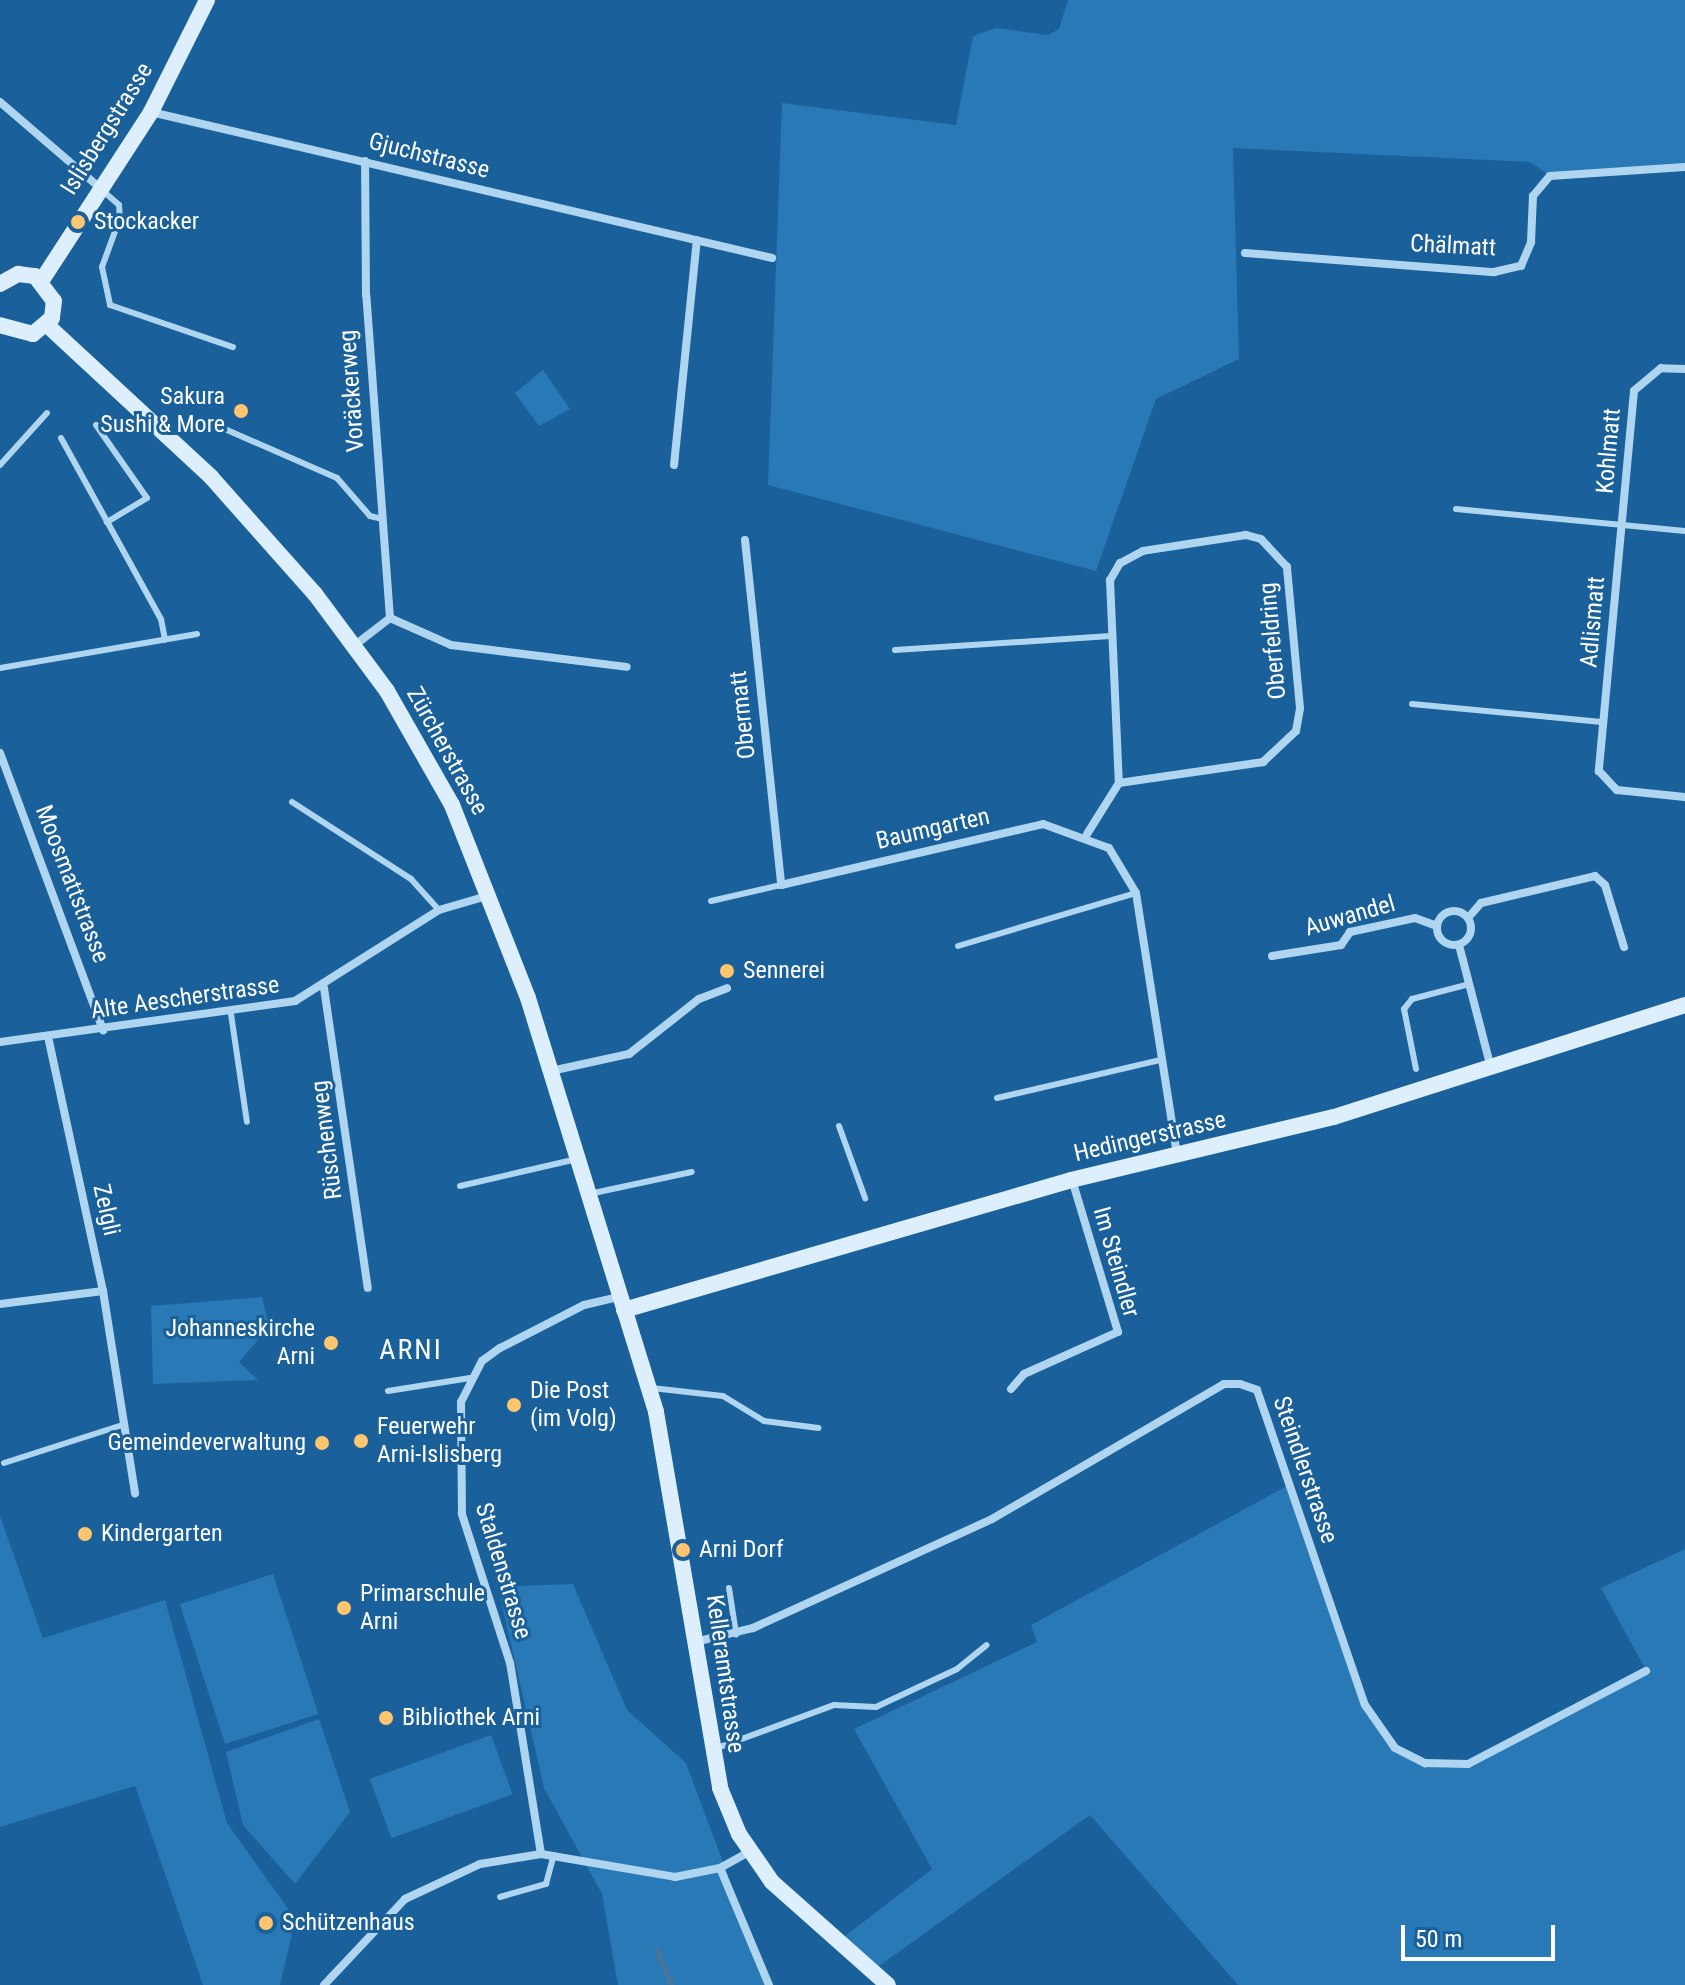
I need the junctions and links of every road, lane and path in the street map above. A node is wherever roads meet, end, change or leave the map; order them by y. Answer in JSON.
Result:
{"nodes":[{"id":1,"x":207,"y":0,"type":"edge"},
{"id":2,"x":0,"y":102,"type":"edge"},
{"id":3,"x":151,"y":112,"type":"junction"},
{"id":4,"x":365,"y":161,"type":"junction"},
{"id":5,"x":1685,"y":167,"type":"edge"},
{"id":6,"x":100,"y":188,"type":"junction"},
{"id":7,"x":697,"y":240,"type":"junction"},
{"id":8,"x":1245,"y":253,"type":"dead end"},
{"id":9,"x":772,"y":258,"type":"dead end"},
{"id":10,"x":42,"y":280,"type":"junction"},
{"id":11,"x":1,"y":281,"type":"edge"},
{"id":12,"x":0,"y":325,"type":"edge"},
{"id":13,"x":47,"y":325,"type":"junction"},
{"id":14,"x":233,"y":347,"type":"dead end"},
{"id":15,"x":1685,"y":369,"type":"edge"},
{"id":16,"x":47,"y":413,"type":"dead end"},
{"id":17,"x":96,"y":425,"type":"dead end"},
{"id":18,"x":227,"y":430,"type":"dead end"},
{"id":19,"x":61,"y":438,"type":"dead end"},
{"id":20,"x":0,"y":465,"type":"edge"},
{"id":21,"x":674,"y":465,"type":"dead end"},
{"id":22,"x":1456,"y":509,"type":"dead end"},
{"id":23,"x":382,"y":519,"type":"junction"},
{"id":24,"x":107,"y":522,"type":"junction"},
{"id":25,"x":1622,"y":526,"type":"junction"},
{"id":26,"x":1685,"y":531,"type":"edge"},
{"id":27,"x":745,"y":540,"type":"dead end"},
{"id":28,"x":390,"y":618,"type":"junction"},
{"id":29,"x":197,"y":634,"type":"dead end"},
{"id":30,"x":1111,"y":636,"type":"junction"},
{"id":31,"x":165,"y":640,"type":"junction"},
{"id":32,"x":355,"y":645,"type":"junction"},
{"id":33,"x":895,"y":650,"type":"dead end"},
{"id":34,"x":627,"y":667,"type":"dead end"},
{"id":35,"x":0,"y":668,"type":"edge"},
{"id":36,"x":1412,"y":704,"type":"dead end"},
{"id":37,"x":1604,"y":722,"type":"junction"},
{"id":38,"x":0,"y":753,"type":"edge"},
{"id":39,"x":1119,"y":783,"type":"junction"},
{"id":40,"x":1685,"y":797,"type":"edge"},
{"id":41,"x":292,"y":802,"type":"dead end"},
{"id":42,"x":1087,"y":834,"type":"junction"},
{"id":43,"x":781,"y":885,"type":"junction"},
{"id":44,"x":1136,"y":893,"type":"junction"},
{"id":45,"x":491,"y":894,"type":"junction"},
{"id":46,"x":711,"y":901,"type":"dead end"},
{"id":47,"x":439,"y":910,"type":"junction"},
{"id":48,"x":1468,"y":918,"type":"junction"},
{"id":49,"x":1437,"y":926,"type":"junction"},
{"id":50,"x":1459,"y":945,"type":"junction"},
{"id":51,"x":958,"y":946,"type":"dead end"},
{"id":52,"x":1624,"y":947,"type":"dead end"},
{"id":53,"x":1272,"y":956,"type":"dead end"},
{"id":54,"x":1469,"y":984,"type":"junction"},
{"id":55,"x":324,"y":988,"type":"junction"},
{"id":56,"x":727,"y":988,"type":"dead end"},
{"id":57,"x":1685,"y":1005,"type":"edge"},
{"id":58,"x":231,"y":1014,"type":"junction"},
{"id":59,"x":103,"y":1030,"type":"junction"},
{"id":60,"x":48,"y":1037,"type":"junction"},
{"id":61,"x":0,"y":1042,"type":"edge"},
{"id":62,"x":1160,"y":1060,"type":"junction"},
{"id":63,"x":1416,"y":1069,"type":"dead end"},
{"id":64,"x":1491,"y":1069,"type":"junction"},
{"id":65,"x":550,"y":1071,"type":"junction"},
{"id":66,"x":997,"y":1098,"type":"dead end"},
{"id":67,"x":247,"y":1122,"type":"dead end"},
{"id":68,"x":839,"y":1126,"type":"dead end"},
{"id":69,"x":1177,"y":1156,"type":"junction"},
{"id":70,"x":578,"y":1158,"type":"junction"},
{"id":71,"x":692,"y":1172,"type":"dead end"},
{"id":72,"x":1071,"y":1180,"type":"junction"},
{"id":73,"x":460,"y":1186,"type":"dead end"},
{"id":74,"x":589,"y":1194,"type":"junction"},
{"id":75,"x":865,"y":1198,"type":"dead end"},
{"id":76,"x":368,"y":1288,"type":"dead end"},
{"id":77,"x":103,"y":1291,"type":"junction"},
{"id":78,"x":622,"y":1303,"type":"junction"},
{"id":79,"x":0,"y":1304,"type":"edge"},
{"id":80,"x":470,"y":1378,"type":"junction"},
{"id":81,"x":649,"y":1389,"type":"junction"},
{"id":82,"x":1011,"y":1389,"type":"dead end"},
{"id":83,"x":388,"y":1391,"type":"dead end"},
{"id":84,"x":119,"y":1426,"type":"junction"},
{"id":85,"x":819,"y":1428,"type":"dead end"},
{"id":86,"x":4,"y":1463,"type":"dead end"},
{"id":87,"x":135,"y":1493,"type":"dead end"},
{"id":88,"x":729,"y":1588,"type":"dead end"},
{"id":89,"x":736,"y":1634,"type":"junction"},
{"id":90,"x":694,"y":1642,"type":"junction"},
{"id":91,"x":987,"y":1645,"type":"dead end"},
{"id":92,"x":1646,"y":1671,"type":"dead end"},
{"id":93,"x":709,"y":1750,"type":"junction"},
{"id":94,"x":749,"y":1852,"type":"junction"},
{"id":95,"x":541,"y":1854,"type":"junction"},
{"id":96,"x":554,"y":1855,"type":"junction"},
{"id":97,"x":720,"y":1868,"type":"junction"},
{"id":98,"x":500,"y":1897,"type":"dead end"},
{"id":99,"x":324,"y":1985,"type":"edge"},
{"id":100,"x":769,"y":1985,"type":"edge"},
{"id":101,"x":888,"y":1985,"type":"edge"}],
"edges":[{"from":1,"to":3,"type":"street","name":"Islisbergstrasse"},
{"from":2,"to":6,"type":"street"},
{"from":3,"to":4,"type":"street","name":"Gjuchstrasse"},
{"from":3,"to":6,"type":"street","name":"Islisbergstrasse"},
{"from":4,"to":7,"type":"street","name":"Gjuchstrasse"},
{"from":4,"to":23,"type":"street","name":"Voräckerweg"},
{"from":5,"to":8,"type":"street","name":"Chälmatt"},
{"from":6,"to":10,"type":"street","name":"Islisbergstrasse"},
{"from":6,"to":14,"type":"lane"},
{"from":7,"to":9,"type":"street","name":"Gjuchstrasse"},
{"from":7,"to":21,"type":"street"},
{"from":10,"to":11,"type":"street"},
{"from":10,"to":13,"type":"street"},
{"from":12,"to":13,"type":"street"},
{"from":13,"to":32,"type":"street","name":"Zürcherstrasse"},
{"from":15,"to":25,"type":"street","name":"Kohlmatt"},
{"from":16,"to":20,"type":"lane"},
{"from":17,"to":24,"type":"lane"},
{"from":18,"to":23,"type":"lane"},
{"from":19,"to":24,"type":"lane"},
{"from":22,"to":25,"type":"lane"},
{"from":23,"to":28,"type":"street","name":"Voräckerweg"},
{"from":24,"to":31,"type":"lane"},
{"from":25,"to":26,"type":"lane"},
{"from":25,"to":37,"type":"street","name":"Adlismatt"},
{"from":27,"to":43,"type":"street","name":"Obermatt"},
{"from":28,"to":32,"type":"street"},
{"from":28,"to":34,"type":"street"},
{"from":29,"to":31,"type":"lane"},
{"from":30,"to":33,"type":"lane"},
{"from":30,"to":39,"type":"street","name":"Oberfeldring"},
{"from":30,"to":39,"type":"street","name":"Oberfeldring"},
{"from":31,"to":35,"type":"lane"},
{"from":32,"to":45,"type":"street","name":"Zürcherstrasse"},
{"from":36,"to":37,"type":"lane"},
{"from":37,"to":40,"type":"street","name":"Adlismatt"},
{"from":38,"to":59,"type":"street","name":"Moosmattstrasse"},
{"from":39,"to":42,"type":"street"},
{"from":41,"to":47,"type":"lane"},
{"from":42,"to":43,"type":"street","name":"Baumgarten"},
{"from":42,"to":44,"type":"street","name":"Baumgarten"},
{"from":43,"to":46,"type":"lane","name":"Baumgarten"},
{"from":44,"to":51,"type":"lane"},
{"from":44,"to":62,"type":"street","name":"Baumgarten"},
{"from":45,"to":47,"type":"street","name":"Alte Aescherstrasse"},
{"from":45,"to":65,"type":"street","name":"Zürcherstrasse"},
{"from":47,"to":55,"type":"street","name":"Alte Aescherstrasse"},
{"from":48,"to":49,"type":"street"},
{"from":48,"to":50,"type":"street"},
{"from":48,"to":52,"type":"street"},
{"from":49,"to":50,"type":"street"},
{"from":49,"to":53,"type":"street","name":"Auwandel"},
{"from":50,"to":54,"type":"street"},
{"from":54,"to":63,"type":"lane"},
{"from":54,"to":64,"type":"street"},
{"from":55,"to":58,"type":"street","name":"Alte Aescherstrasse"},
{"from":55,"to":76,"type":"street","name":"Rüschenweg"},
{"from":56,"to":65,"type":"street"},
{"from":57,"to":64,"type":"street","name":"Hedingerstrasse"},
{"from":58,"to":59,"type":"street","name":"Alte Aescherstrasse"},
{"from":58,"to":67,"type":"lane"},
{"from":59,"to":60,"type":"street","name":"Alte Aescherstrasse"},
{"from":60,"to":61,"type":"street","name":"Alte Aescherstrasse"},
{"from":60,"to":77,"type":"street","name":"Zelgli"},
{"from":62,"to":66,"type":"lane"},
{"from":62,"to":69,"type":"street","name":"Baumgarten"},
{"from":64,"to":69,"type":"street","name":"Hedingerstrasse"},
{"from":65,"to":70,"type":"street","name":"Zürcherstrasse"},
{"from":68,"to":75,"type":"lane"},
{"from":69,"to":72,"type":"street","name":"Hedingerstrasse"},
{"from":70,"to":73,"type":"lane"},
{"from":70,"to":74,"type":"street","name":"Zürcherstrasse"},
{"from":71,"to":74,"type":"lane"},
{"from":72,"to":78,"type":"street","name":"Hedingerstrasse"},
{"from":72,"to":82,"type":"street","name":"Im Steindler"},
{"from":74,"to":78,"type":"street","name":"Zürcherstrasse"},
{"from":77,"to":79,"type":"street"},
{"from":77,"to":84,"type":"street","name":"Zelgli"},
{"from":78,"to":80,"type":"street","name":"Staldenstrasse"},
{"from":78,"to":81,"type":"street","name":"Kelleramtstrasse"},
{"from":80,"to":83,"type":"lane"},
{"from":80,"to":95,"type":"street","name":"Staldenstrasse"},
{"from":81,"to":85,"type":"lane"},
{"from":81,"to":90,"type":"street","name":"Kelleramtstrasse"},
{"from":84,"to":86,"type":"lane"},
{"from":84,"to":87,"type":"street","name":"Zelgli"},
{"from":88,"to":89,"type":"lane"},
{"from":89,"to":90,"type":"street","name":"Steindlerstrasse"},
{"from":89,"to":92,"type":"street","name":"Steindlerstrasse"},
{"from":90,"to":93,"type":"street","name":"Kelleramtstrasse"},
{"from":91,"to":93,"type":"lane"},
{"from":93,"to":94,"type":"street","name":"Kelleramtstrasse"},
{"from":94,"to":97,"type":"street"},
{"from":94,"to":101,"type":"street","name":"Kelleramtstrasse"},
{"from":95,"to":96,"type":"street"},
{"from":95,"to":99,"type":"street"},
{"from":96,"to":97,"type":"street"},
{"from":96,"to":98,"type":"lane"},
{"from":97,"to":100,"type":"street"}]}
